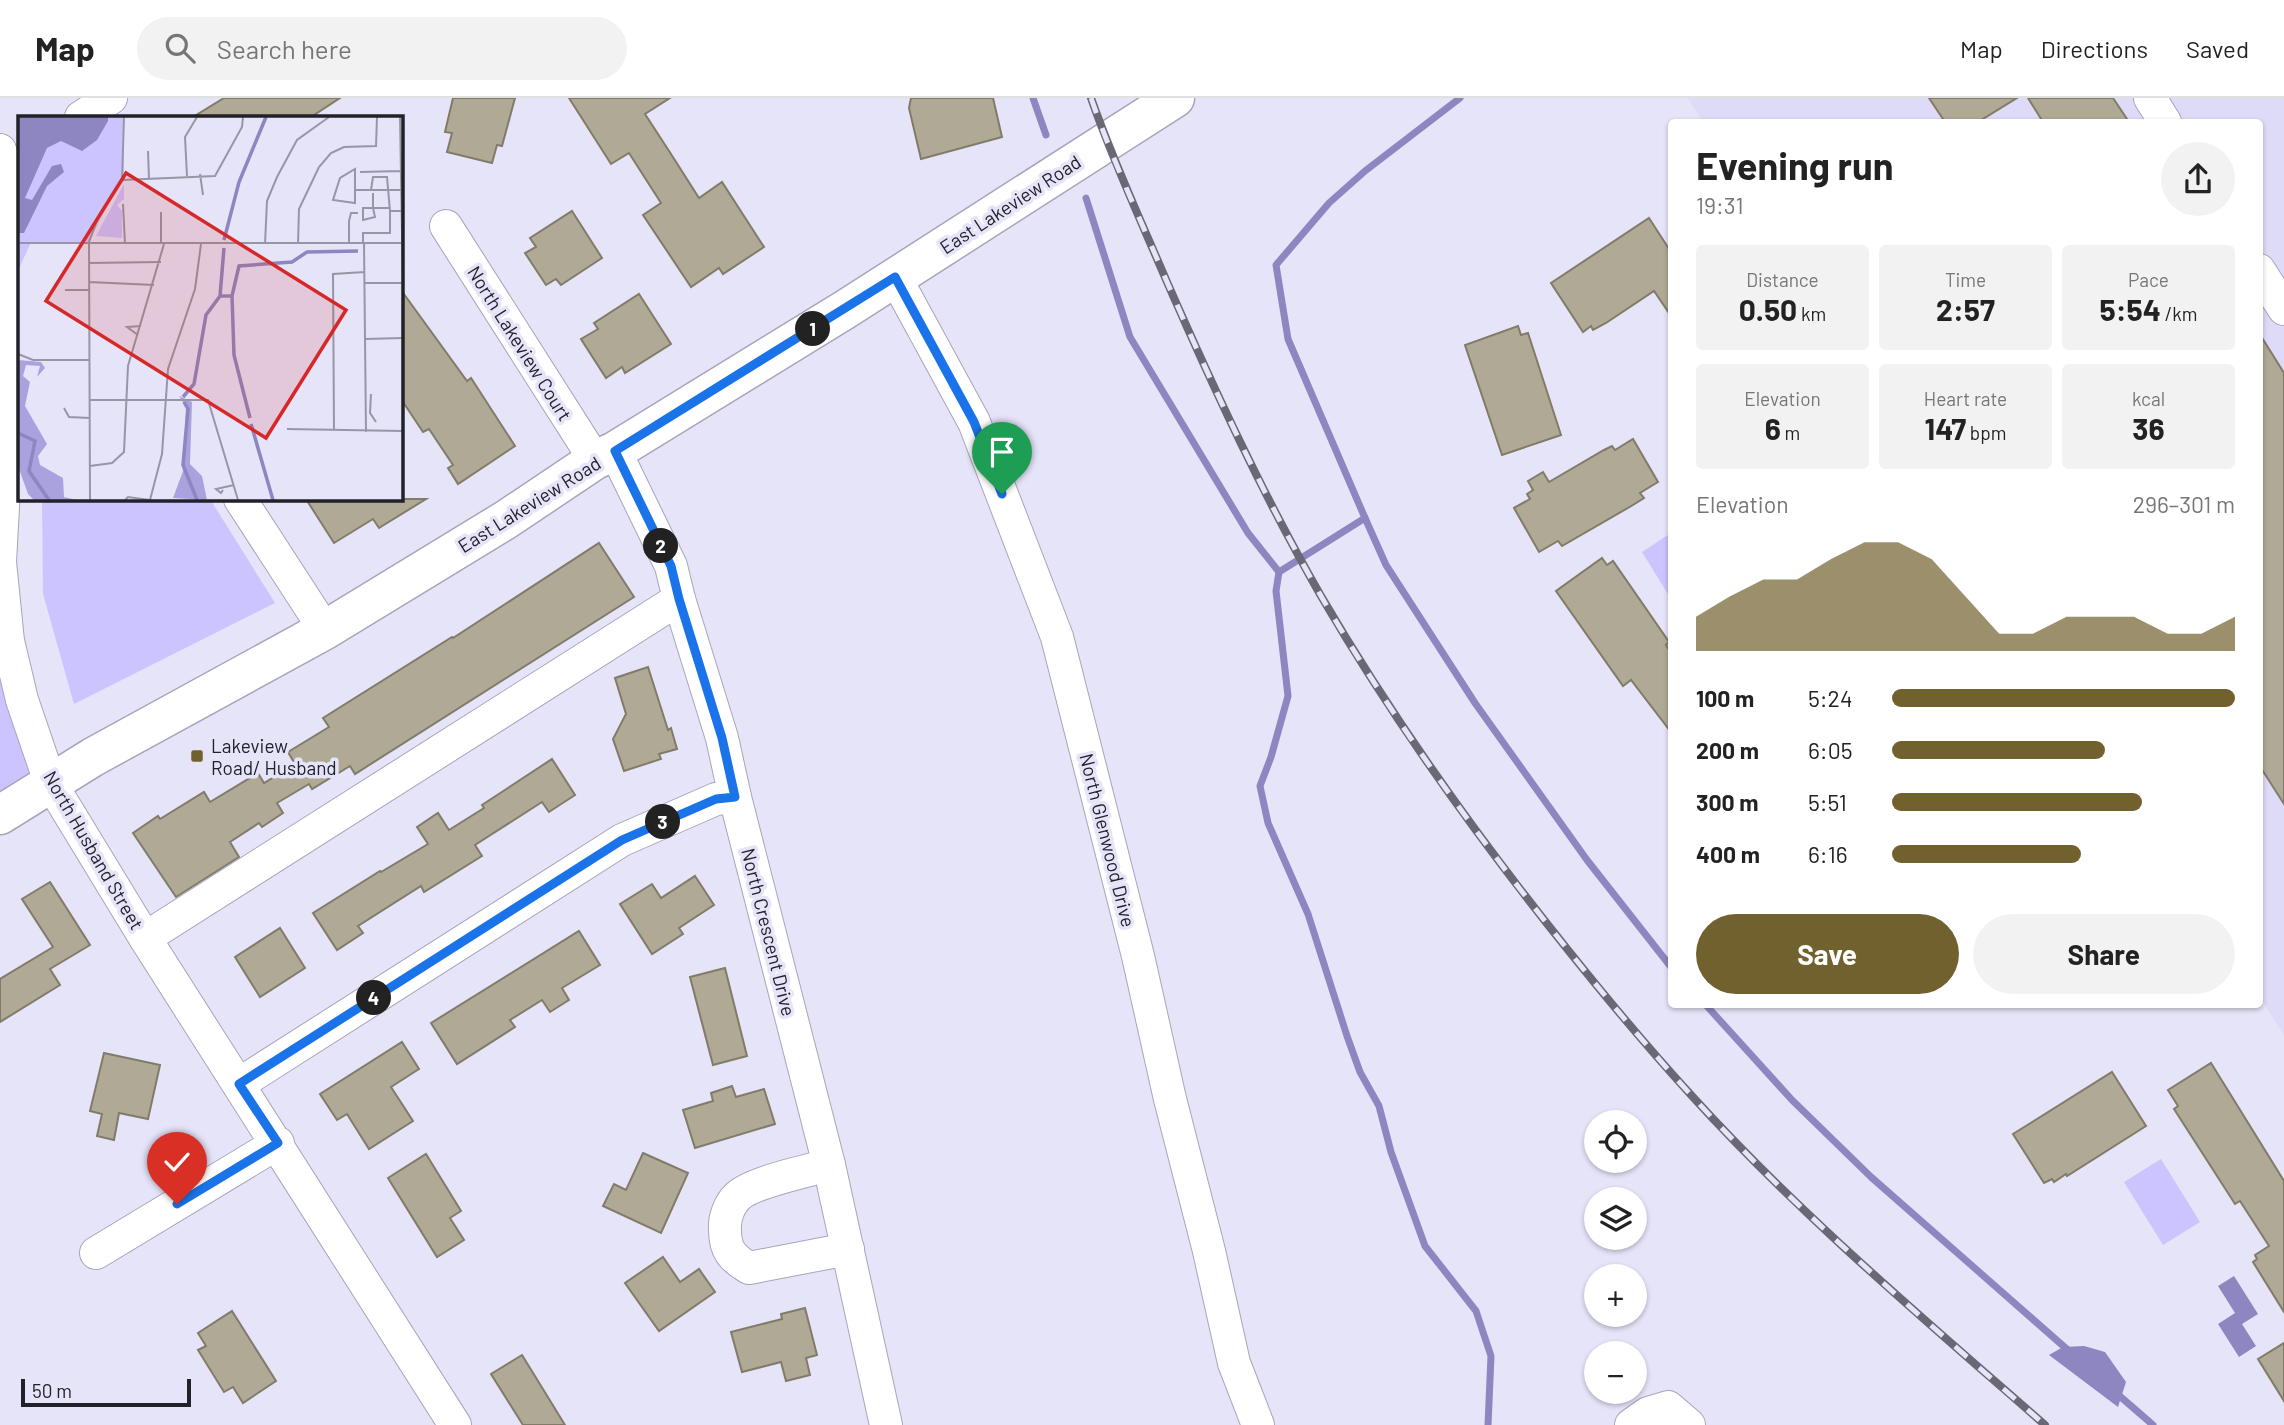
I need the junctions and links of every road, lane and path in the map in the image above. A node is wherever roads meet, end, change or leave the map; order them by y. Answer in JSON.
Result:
{"nodes":[{"id":1,"x":111,"y":98,"type":"edge"},
{"id":2,"x":1175,"y":98,"type":"edge"},
{"id":3,"x":2150,"y":98,"type":"edge"},
{"id":4,"x":83,"y":116,"type":"edge"},
{"id":5,"x":2163,"y":119,"type":"edge"},
{"id":6,"x":8,"y":158,"type":"edge"},
{"id":7,"x":446,"y":226,"type":"dead end"},
{"id":8,"x":2263,"y":276,"type":"edge"},
{"id":9,"x":895,"y":277,"type":"junction"},
{"id":10,"x":2284,"y":309,"type":"edge"},
{"id":11,"x":605,"y":456,"type":"junction"},
{"id":12,"x":241,"y":500,"type":"edge"},
{"id":13,"x":679,"y":599,"type":"junction"},
{"id":14,"x":325,"y":630,"type":"junction"},
{"id":15,"x":50,"y":782,"type":"junction"},
{"id":16,"x":735,"y":797,"type":"junction"},
{"id":17,"x":0,"y":815,"type":"edge"},
{"id":18,"x":145,"y":938,"type":"junction"},
{"id":19,"x":239,"y":1084,"type":"junction"},
{"id":20,"x":278,"y":1143,"type":"junction"},
{"id":21,"x":829,"y":1165,"type":"junction"},
{"id":22,"x":848,"y":1250,"type":"junction"},
{"id":23,"x":96,"y":1253,"type":"dead end"},
{"id":24,"x":1678,"y":1416,"type":"edge"},
{"id":25,"x":455,"y":1425,"type":"edge"},
{"id":26,"x":886,"y":1425,"type":"edge"},
{"id":27,"x":1258,"y":1425,"type":"edge"},
{"id":28,"x":1631,"y":1425,"type":"edge"}],
"edges":[{"from":1,"to":4,"type":"street"},
{"from":2,"to":9,"type":"main road","name":"East Lakeview Road"},
{"from":3,"to":5,"type":"street"},
{"from":6,"to":15,"type":"street","name":"North Husband Street"},
{"from":7,"to":11,"type":"street","name":"North Lakeview Court"},
{"from":8,"to":10,"type":"street"},
{"from":9,"to":11,"type":"main road","name":"East Lakeview Road"},
{"from":9,"to":27,"type":"street","name":"North Glenwood Drive"},
{"from":11,"to":13,"type":"street","name":"North Crescent Drive"},
{"from":11,"to":14,"type":"main road","name":"East Lakeview Road"},
{"from":12,"to":14,"type":"street"},
{"from":13,"to":16,"type":"street","name":"North Crescent Drive"},
{"from":13,"to":18,"type":"street"},
{"from":14,"to":15,"type":"main road","name":"East Lakeview Road"},
{"from":15,"to":17,"type":"main road","name":"East Lakeview Road"},
{"from":15,"to":18,"type":"street","name":"North Husband Street"},
{"from":16,"to":19,"type":"street"},
{"from":16,"to":21,"type":"street","name":"North Crescent Drive"},
{"from":18,"to":19,"type":"street","name":"North Husband Street"},
{"from":19,"to":20,"type":"street","name":"North Husband Street"},
{"from":20,"to":23,"type":"street"},
{"from":20,"to":25,"type":"street","name":"North Husband Street"},
{"from":21,"to":22,"type":"street","name":"North Crescent Drive"},
{"from":21,"to":22,"type":"street"},
{"from":22,"to":26,"type":"street","name":"North Crescent Drive"},
{"from":24,"to":28,"type":"street"}]}
